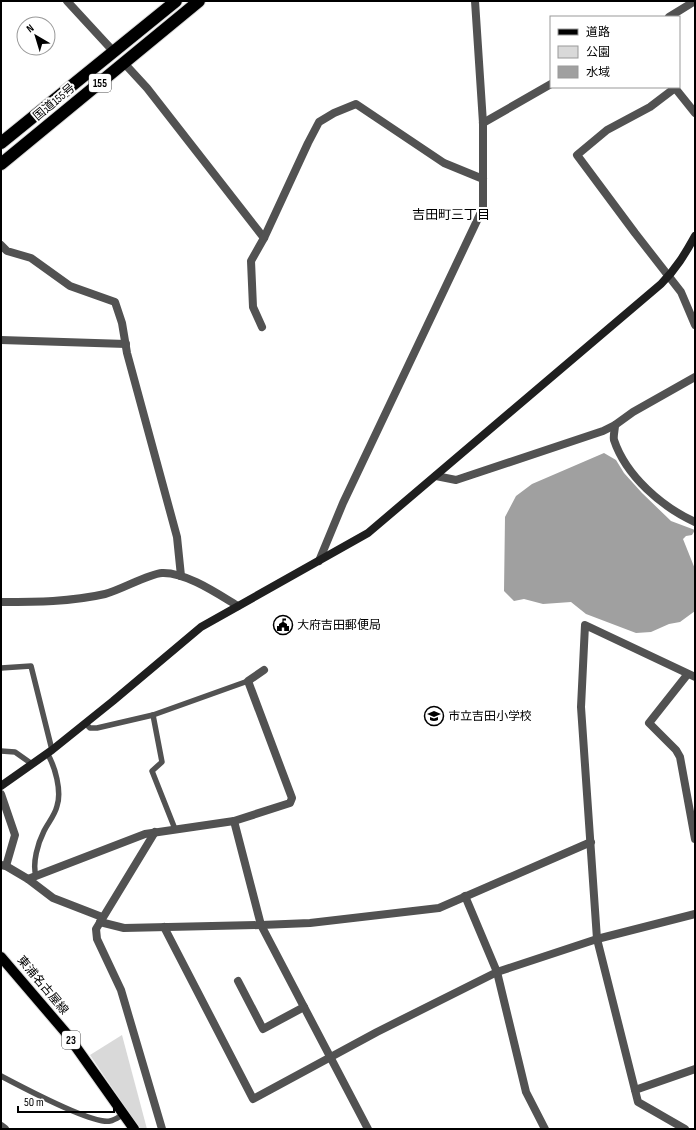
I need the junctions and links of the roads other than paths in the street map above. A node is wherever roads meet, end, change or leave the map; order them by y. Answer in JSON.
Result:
{"nodes":[{"id":1,"x":67,"y":1,"type":"edge"},
{"id":2,"x":176,"y":1,"type":"edge"},
{"id":3,"x":199,"y":1,"type":"edge"},
{"id":4,"x":475,"y":1,"type":"edge"},
{"id":5,"x":695,"y":1,"type":"edge"},
{"id":6,"x":671,"y":16,"type":"edge"},
{"id":7,"x":114,"y":52,"type":"junction"},
{"id":8,"x":124,"y":62,"type":"junction"},
{"id":9,"x":550,"y":85,"type":"edge"},
{"id":10,"x":695,"y":113,"type":"edge"},
{"id":11,"x":483,"y":123,"type":"junction"},
{"id":12,"x":1,"y":143,"type":"edge"},
{"id":13,"x":1,"y":164,"type":"edge"},
{"id":14,"x":483,"y":179,"type":"junction"},
{"id":15,"x":695,"y":236,"type":"edge"},
{"id":16,"x":264,"y":238,"type":"junction"},
{"id":17,"x":1,"y":245,"type":"edge"},
{"id":18,"x":668,"y":276,"type":"junction"},
{"id":19,"x":695,"y":325,"type":"edge"},
{"id":20,"x":262,"y":327,"type":"dead end"},
{"id":21,"x":1,"y":340,"type":"edge"},
{"id":22,"x":126,"y":344,"type":"junction"},
{"id":23,"x":695,"y":377,"type":"edge"},
{"id":24,"x":615,"y":425,"type":"junction"},
{"id":25,"x":436,"y":476,"type":"junction"},
{"id":26,"x":695,"y":522,"type":"edge"},
{"id":27,"x":319,"y":561,"type":"junction"},
{"id":28,"x":181,"y":576,"type":"junction"},
{"id":29,"x":1,"y":602,"type":"edge"},
{"id":30,"x":238,"y":606,"type":"junction"},
{"id":31,"x":1,"y":668,"type":"edge"},
{"id":32,"x":264,"y":670,"type":"dead end"},
{"id":33,"x":686,"y":675,"type":"junction"},
{"id":34,"x":695,"y":677,"type":"edge"},
{"id":35,"x":248,"y":682,"type":"junction"},
{"id":36,"x":153,"y":715,"type":"junction"},
{"id":37,"x":85,"y":723,"type":"junction"},
{"id":38,"x":1,"y":751,"type":"edge"},
{"id":39,"x":49,"y":751,"type":"junction"},
{"id":40,"x":32,"y":764,"type":"junction"},
{"id":41,"x":1,"y":786,"type":"edge"},
{"id":42,"x":1,"y":794,"type":"edge"},
{"id":43,"x":234,"y":820,"type":"junction"},
{"id":44,"x":175,"y":829,"type":"junction"},
{"id":45,"x":155,"y":832,"type":"junction"},
{"id":46,"x":694,"y":835,"type":"edge"},
{"id":47,"x":590,"y":842,"type":"junction"},
{"id":48,"x":3,"y":866,"type":"edge"},
{"id":49,"x":32,"y":878,"type":"junction"},
{"id":50,"x":465,"y":896,"type":"junction"},
{"id":51,"x":695,"y":914,"type":"edge"},
{"id":52,"x":101,"y":919,"type":"junction"},
{"id":53,"x":261,"y":926,"type":"junction"},
{"id":54,"x":164,"y":927,"type":"junction"},
{"id":55,"x":597,"y":939,"type":"junction"},
{"id":56,"x":1,"y":957,"type":"edge"},
{"id":57,"x":497,"y":972,"type":"junction"},
{"id":58,"x":238,"y":981,"type":"dead end"},
{"id":59,"x":304,"y":1007,"type":"junction"},
{"id":60,"x":332,"y":1058,"type":"junction"},
{"id":61,"x":695,"y":1069,"type":"edge"},
{"id":62,"x":1,"y":1076,"type":"edge"},
{"id":63,"x":635,"y":1090,"type":"junction"},
{"id":64,"x":124,"y":1114,"type":"junction"},
{"id":65,"x":1,"y":1126,"type":"edge"},
{"id":66,"x":6,"y":1129,"type":"edge"},
{"id":67,"x":134,"y":1129,"type":"edge"},
{"id":68,"x":162,"y":1129,"type":"edge"},
{"id":69,"x":368,"y":1129,"type":"edge"},
{"id":70,"x":545,"y":1129,"type":"edge"},
{"id":71,"x":685,"y":1129,"type":"edge"}],
"edges":[{"from":1,"to":7,"type":"street"},
{"from":2,"to":7,"type":"highway","name":"国道155号","number":"155"},
{"from":3,"to":8,"type":"highway","name":"国道155号","number":"155"},
{"from":4,"to":11,"type":"street"},
{"from":5,"to":6,"type":"street"},
{"from":7,"to":12,"type":"highway","name":"国道155号","number":"155"},
{"from":8,"to":13,"type":"highway","name":"国道155号","number":"155"},
{"from":8,"to":16,"type":"street"},
{"from":9,"to":11,"type":"street"},
{"from":10,"to":18,"type":"street"},
{"from":11,"to":14,"type":"street"},
{"from":14,"to":16,"type":"street"},
{"from":14,"to":27,"type":"street"},
{"from":15,"to":18,"type":"street"},
{"from":16,"to":20,"type":"street"},
{"from":17,"to":22,"type":"street"},
{"from":18,"to":19,"type":"street"},
{"from":18,"to":25,"type":"street"},
{"from":21,"to":22,"type":"street"},
{"from":22,"to":28,"type":"street"},
{"from":23,"to":24,"type":"street"},
{"from":24,"to":25,"type":"street"},
{"from":24,"to":26,"type":"street"},
{"from":25,"to":27,"type":"street"},
{"from":27,"to":30,"type":"street"},
{"from":28,"to":29,"type":"street"},
{"from":28,"to":30,"type":"street"},
{"from":30,"to":37,"type":"street"},
{"from":31,"to":39,"type":"lane"},
{"from":32,"to":35,"type":"street"},
{"from":33,"to":34,"type":"street"},
{"from":33,"to":46,"type":"street"},
{"from":33,"to":47,"type":"street"},
{"from":35,"to":36,"type":"lane"},
{"from":35,"to":43,"type":"street"},
{"from":36,"to":37,"type":"lane"},
{"from":36,"to":44,"type":"lane"},
{"from":37,"to":39,"type":"street"},
{"from":38,"to":40,"type":"lane"},
{"from":39,"to":40,"type":"street"},
{"from":39,"to":49,"type":"lane"},
{"from":40,"to":41,"type":"street"},
{"from":42,"to":48,"type":"street"},
{"from":43,"to":44,"type":"street"},
{"from":43,"to":53,"type":"street"},
{"from":44,"to":45,"type":"street"},
{"from":45,"to":49,"type":"street"},
{"from":45,"to":52,"type":"street"},
{"from":47,"to":50,"type":"street"},
{"from":47,"to":55,"type":"street"},
{"from":48,"to":49,"type":"street"},
{"from":49,"to":52,"type":"street"},
{"from":50,"to":53,"type":"street"},
{"from":50,"to":57,"type":"street"},
{"from":51,"to":55,"type":"street"},
{"from":52,"to":54,"type":"street"},
{"from":52,"to":68,"type":"street"},
{"from":53,"to":54,"type":"street"},
{"from":53,"to":59,"type":"street"},
{"from":54,"to":60,"type":"street"},
{"from":55,"to":57,"type":"street"},
{"from":55,"to":63,"type":"street"},
{"from":56,"to":64,"type":"main road","name":"東浦名古屋線","number":"23"},
{"from":57,"to":60,"type":"street"},
{"from":57,"to":70,"type":"street"},
{"from":58,"to":59,"type":"street"},
{"from":59,"to":60,"type":"street"},
{"from":60,"to":69,"type":"street"},
{"from":61,"to":63,"type":"street"},
{"from":62,"to":64,"type":"lane"},
{"from":63,"to":71,"type":"street"},
{"from":64,"to":67,"type":"main road","name":"東浦名古屋線","number":"23"},
{"from":65,"to":66,"type":"street"}]}
